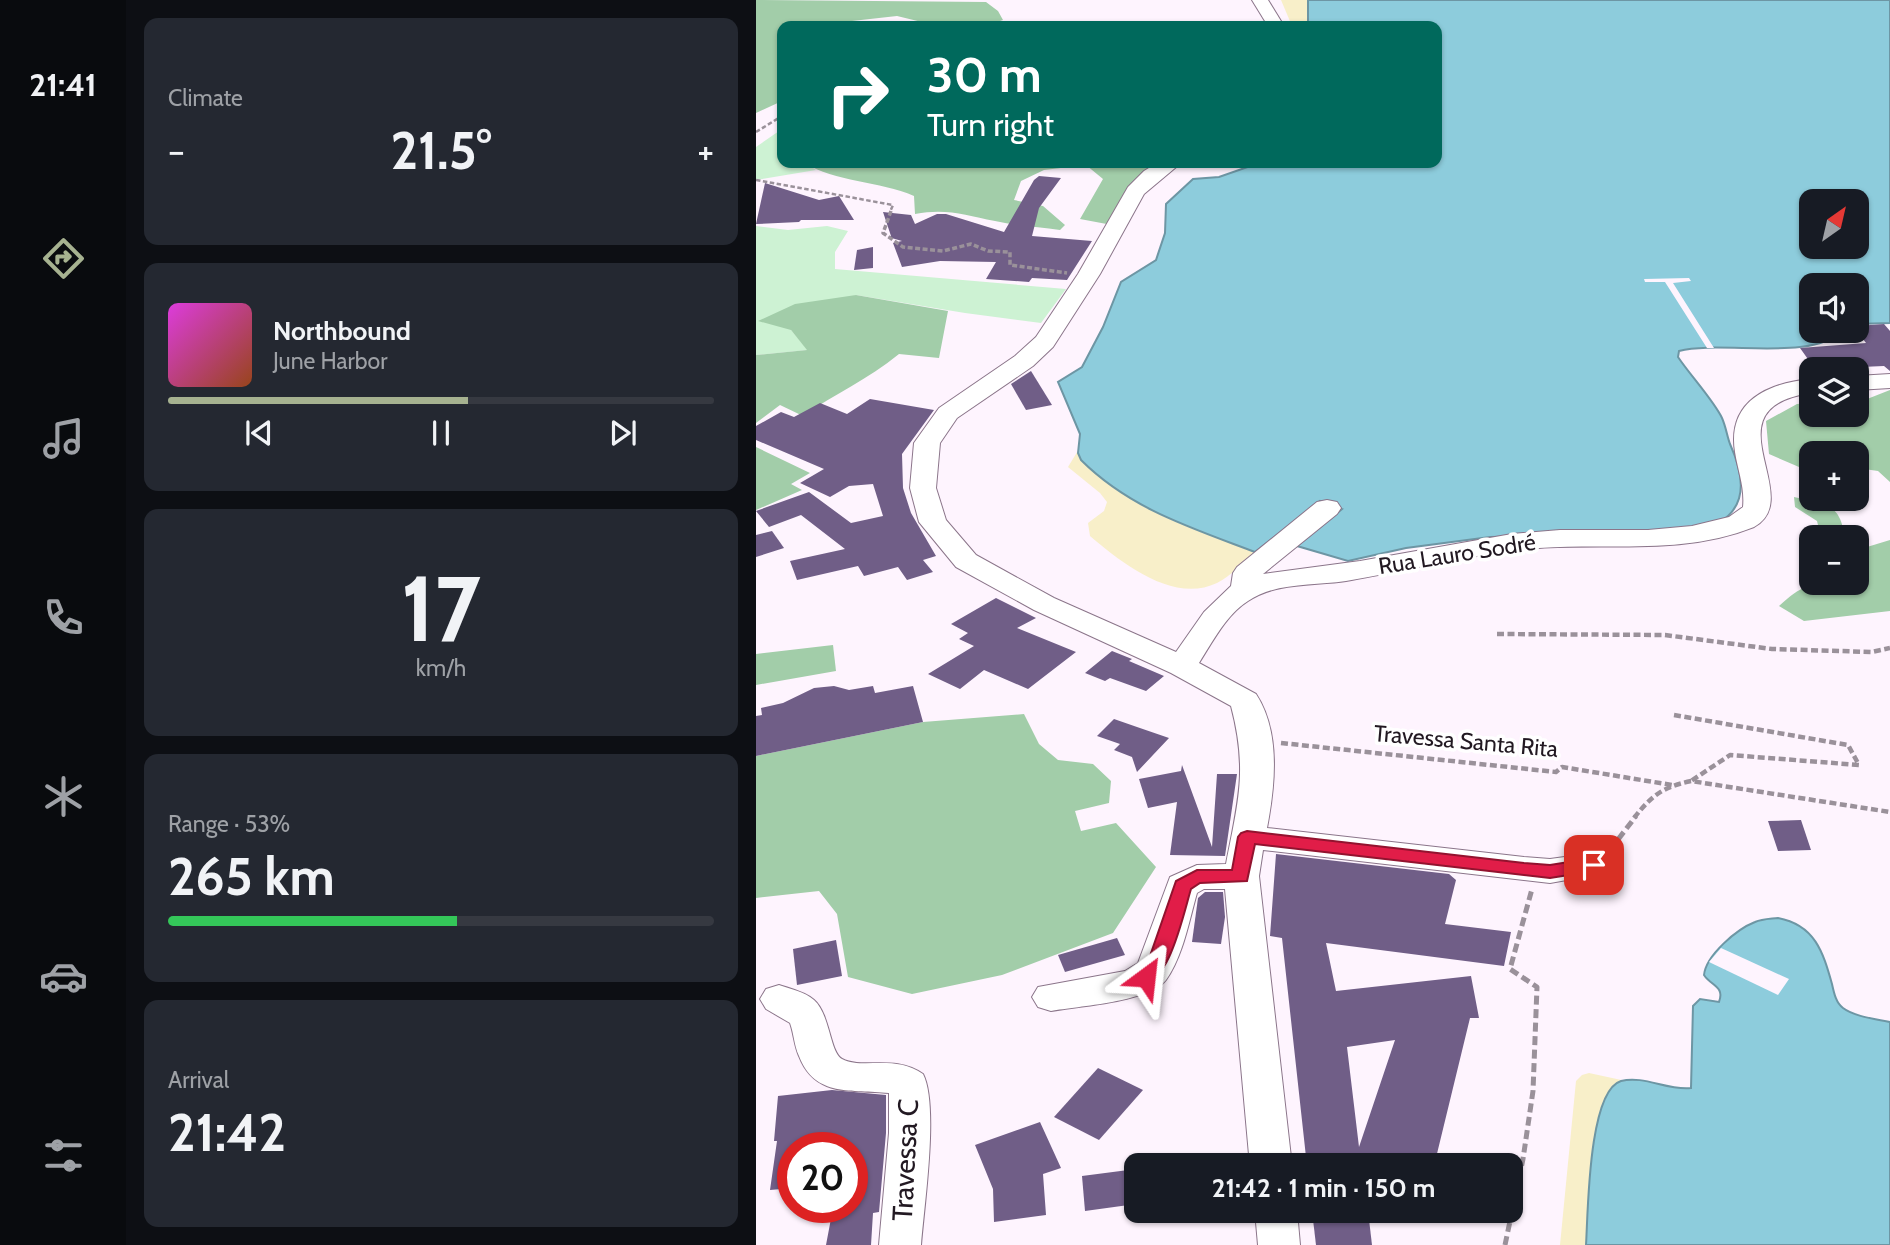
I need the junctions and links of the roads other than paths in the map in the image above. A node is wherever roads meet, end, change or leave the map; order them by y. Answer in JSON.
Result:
{"nodes":[{"id":1,"x":1259,"y":0,"type":"edge"},
{"id":2,"x":1273,"y":21,"type":"edge"},
{"id":3,"x":1163,"y":168,"type":"edge"},
{"id":4,"x":1890,"y":381,"type":"edge"},
{"id":5,"x":1869,"y":382,"type":"edge"},
{"id":6,"x":1799,"y":389,"type":"edge"},
{"id":7,"x":1327,"y":508,"type":"dead end"},
{"id":8,"x":1245,"y":590,"type":"junction"},
{"id":9,"x":1182,"y":666,"type":"junction"},
{"id":10,"x":1247,"y":837,"type":"junction"},
{"id":11,"x":1594,"y":865,"type":"road end"},
{"id":12,"x":1241,"y":876,"type":"junction"},
{"id":13,"x":1051,"y":997,"type":"dead end"},
{"id":14,"x":779,"y":999,"type":"dead end"},
{"id":15,"x":1270,"y":1153,"type":"edge"},
{"id":16,"x":1277,"y":1223,"type":"edge"},
{"id":17,"x":900,"y":1245,"type":"edge"},
{"id":18,"x":1279,"y":1245,"type":"edge"}],
"edges":[{"from":1,"to":2,"type":"street"},
{"from":3,"to":9,"type":"street"},
{"from":4,"to":5,"type":"street"},
{"from":6,"to":8,"type":"street","name":"Rua Lauro Sodré"},
{"from":7,"to":8,"type":"street"},
{"from":8,"to":9,"type":"street","name":"Rua Lauro Sodré"},
{"from":9,"to":10,"type":"street"},
{"from":10,"to":11,"type":"street"},
{"from":10,"to":12,"type":"street"},
{"from":12,"to":13,"type":"street"},
{"from":12,"to":15,"type":"street"},
{"from":14,"to":17,"type":"street","name":"Travessa C"},
{"from":16,"to":18,"type":"street"}]}
